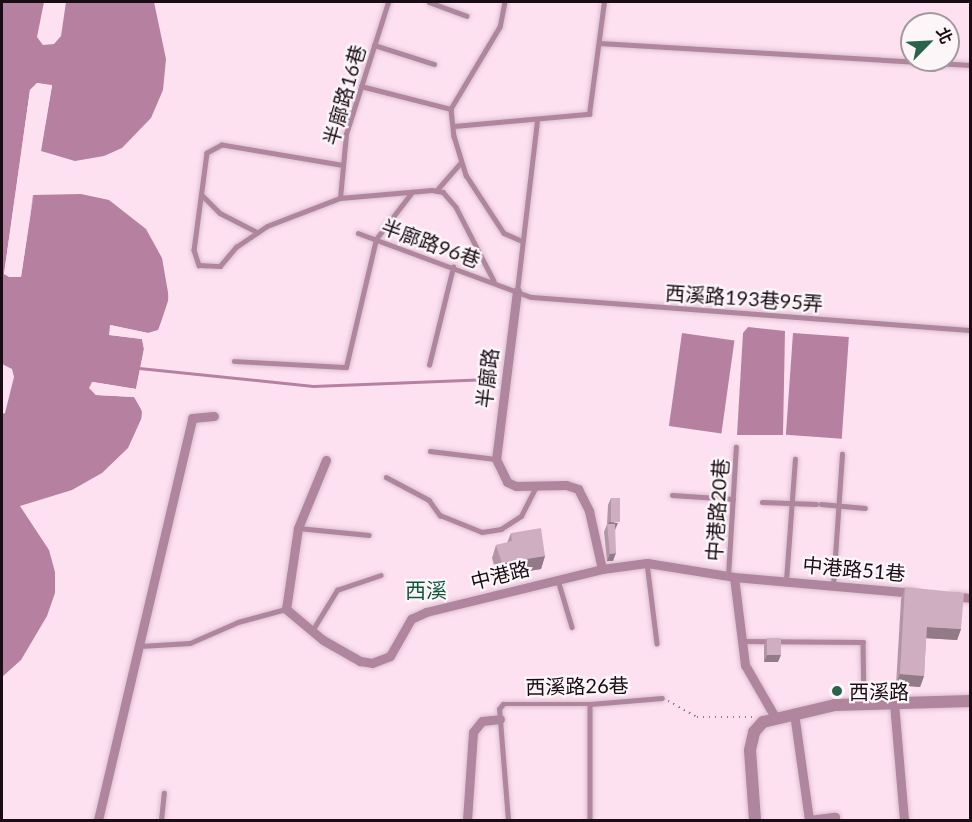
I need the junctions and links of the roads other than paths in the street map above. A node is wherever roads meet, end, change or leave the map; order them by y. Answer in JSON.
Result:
{"nodes":[{"id":1,"x":388,"y":2,"type":"edge"},
{"id":2,"x":429,"y":2,"type":"edge"},
{"id":3,"x":505,"y":2,"type":"edge"},
{"id":4,"x":604,"y":2,"type":"edge"},
{"id":5,"x":467,"y":16,"type":"dead end"},
{"id":6,"x":599,"y":43,"type":"junction"},
{"id":7,"x":374,"y":45,"type":"junction"},
{"id":8,"x":434,"y":64,"type":"dead end"},
{"id":9,"x":970,"y":65,"type":"edge"},
{"id":10,"x":361,"y":86,"type":"junction"},
{"id":11,"x":451,"y":109,"type":"junction"},
{"id":12,"x":537,"y":121,"type":"junction"},
{"id":13,"x":454,"y":126,"type":"junction"},
{"id":14,"x":461,"y":162,"type":"junction"},
{"id":15,"x":340,"y":165,"type":"junction"},
{"id":16,"x":436,"y":191,"type":"junction"},
{"id":17,"x":412,"y":192,"type":"junction"},
{"id":18,"x":202,"y":195,"type":"junction"},
{"id":19,"x":340,"y":198,"type":"junction"},
{"id":20,"x":257,"y":232,"type":"junction"},
{"id":21,"x":358,"y":233,"type":"dead end"},
{"id":22,"x":376,"y":239,"type":"junction"},
{"id":23,"x":522,"y":241,"type":"junction"},
{"id":24,"x":453,"y":267,"type":"junction"},
{"id":25,"x":494,"y":281,"type":"junction"},
{"id":26,"x":517,"y":291,"type":"junction"},
{"id":27,"x":970,"y":330,"type":"edge"},
{"id":28,"x":234,"y":361,"type":"dead end"},
{"id":29,"x":429,"y":365,"type":"dead end"},
{"id":30,"x":214,"y":416,"type":"dead end"},
{"id":31,"x":736,"y":447,"type":"dead end"},
{"id":32,"x":430,"y":451,"type":"dead end"},
{"id":33,"x":842,"y":454,"type":"dead end"},
{"id":34,"x":496,"y":459,"type":"junction"},
{"id":35,"x":795,"y":459,"type":"dead end"},
{"id":36,"x":326,"y":460,"type":"dead end"},
{"id":37,"x":386,"y":477,"type":"dead end"},
{"id":38,"x":536,"y":487,"type":"junction"},
{"id":39,"x":672,"y":495,"type":"dead end"},
{"id":40,"x":733,"y":499,"type":"junction"},
{"id":41,"x":762,"y":502,"type":"dead end"},
{"id":42,"x":792,"y":503,"type":"junction"},
{"id":43,"x":838,"y":506,"type":"junction"},
{"id":44,"x":866,"y":508,"type":"dead end"},
{"id":45,"x":298,"y":528,"type":"junction"},
{"id":46,"x":369,"y":535,"type":"dead end"},
{"id":47,"x":647,"y":563,"type":"junction"},
{"id":48,"x":602,"y":569,"type":"junction"},
{"id":49,"x":381,"y":575,"type":"dead end"},
{"id":50,"x":731,"y":576,"type":"junction"},
{"id":51,"x":558,"y":580,"type":"junction"},
{"id":52,"x":786,"y":581,"type":"junction"},
{"id":53,"x":833,"y":586,"type":"junction"},
{"id":54,"x":925,"y":594,"type":"edge"},
{"id":55,"x":936,"y":595,"type":"edge"},
{"id":56,"x":970,"y":598,"type":"edge"},
{"id":57,"x":286,"y":609,"type":"junction"},
{"id":58,"x":572,"y":627,"type":"dead end"},
{"id":59,"x":312,"y":631,"type":"junction"},
{"id":60,"x":740,"y":641,"type":"junction"},
{"id":61,"x":657,"y":643,"type":"dead end"},
{"id":62,"x":139,"y":646,"type":"junction"},
{"id":63,"x":662,"y":698,"type":"road end"},
{"id":64,"x":970,"y":701,"type":"edge"},
{"id":65,"x":894,"y":703,"type":"junction"},
{"id":66,"x":590,"y":704,"type":"junction"},
{"id":67,"x":864,"y":704,"type":"junction"},
{"id":68,"x":794,"y":713,"type":"junction"},
{"id":69,"x":775,"y":717,"type":"junction"},
{"id":70,"x":500,"y":719,"type":"junction"},
{"id":71,"x":164,"y":793,"type":"dead end"},
{"id":72,"x":98,"y":820,"type":"edge"},
{"id":73,"x":161,"y":820,"type":"edge"},
{"id":74,"x":467,"y":820,"type":"edge"},
{"id":75,"x":508,"y":820,"type":"edge"},
{"id":76,"x":590,"y":820,"type":"edge"},
{"id":77,"x":755,"y":820,"type":"edge"},
{"id":78,"x":835,"y":820,"type":"edge"},
{"id":79,"x":904,"y":820,"type":"edge"}],
"edges":[{"from":1,"to":7,"type":"lane","name":"半廍路16巷"},
{"from":2,"to":5,"type":"lane"},
{"from":3,"to":11,"type":"lane"},
{"from":4,"to":6,"type":"lane"},
{"from":6,"to":9,"type":"lane"},
{"from":6,"to":12,"type":"lane"},
{"from":7,"to":8,"type":"lane"},
{"from":7,"to":10,"type":"lane","name":"半廍路16巷"},
{"from":10,"to":11,"type":"lane"},
{"from":10,"to":15,"type":"lane","name":"半廍路16巷"},
{"from":11,"to":13,"type":"lane"},
{"from":12,"to":13,"type":"lane"},
{"from":12,"to":23,"type":"lane","name":"半廍路"},
{"from":13,"to":14,"type":"lane"},
{"from":14,"to":16,"type":"lane"},
{"from":14,"to":23,"type":"lane"},
{"from":15,"to":18,"type":"lane"},
{"from":15,"to":19,"type":"lane","name":"半廍路16巷"},
{"from":16,"to":17,"type":"lane","name":"半廍路96巷"},
{"from":16,"to":25,"type":"lane","name":"半廍路96巷"},
{"from":17,"to":19,"type":"lane","name":"半廍路96巷"},
{"from":17,"to":22,"type":"lane"},
{"from":18,"to":20,"type":"lane"},
{"from":18,"to":20,"type":"lane","name":"半廍路96巷"},
{"from":19,"to":20,"type":"lane","name":"半廍路96巷"},
{"from":21,"to":22,"type":"lane","name":"半廍路96巷"},
{"from":22,"to":24,"type":"lane","name":"半廍路96巷"},
{"from":22,"to":28,"type":"lane"},
{"from":23,"to":26,"type":"lane","name":"半廍路"},
{"from":24,"to":25,"type":"lane","name":"半廍路96巷"},
{"from":24,"to":29,"type":"lane"},
{"from":25,"to":26,"type":"lane","name":"半廍路96巷"},
{"from":26,"to":27,"type":"lane","name":"西溪路193巷95弄"},
{"from":26,"to":34,"type":"street","name":"半廍路"},
{"from":30,"to":62,"type":"street"},
{"from":31,"to":40,"type":"lane","name":"中港路20巷"},
{"from":32,"to":34,"type":"lane"},
{"from":33,"to":43,"type":"lane"},
{"from":34,"to":38,"type":"street"},
{"from":35,"to":42,"type":"lane"},
{"from":36,"to":45,"type":"street"},
{"from":37,"to":38,"type":"lane"},
{"from":38,"to":48,"type":"street"},
{"from":39,"to":40,"type":"lane"},
{"from":40,"to":50,"type":"lane","name":"中港路20巷"},
{"from":41,"to":42,"type":"lane"},
{"from":42,"to":43,"type":"lane"},
{"from":42,"to":52,"type":"lane"},
{"from":43,"to":44,"type":"lane"},
{"from":43,"to":53,"type":"lane"},
{"from":45,"to":46,"type":"lane"},
{"from":45,"to":57,"type":"street"},
{"from":47,"to":48,"type":"street","name":"中港路"},
{"from":47,"to":50,"type":"street","name":"中港路"},
{"from":47,"to":61,"type":"lane"},
{"from":48,"to":51,"type":"street","name":"中港路"},
{"from":49,"to":59,"type":"lane"},
{"from":50,"to":52,"type":"street","name":"中港路51巷"},
{"from":50,"to":60,"type":"street"},
{"from":51,"to":58,"type":"lane"},
{"from":51,"to":59,"type":"street","name":"中港路"},
{"from":52,"to":53,"type":"street","name":"中港路51巷"},
{"from":53,"to":54,"type":"street","name":"中港路51巷"},
{"from":55,"to":56,"type":"street"},
{"from":57,"to":59,"type":"street","name":"中港路"},
{"from":57,"to":62,"type":"lane"},
{"from":60,"to":67,"type":"lane"},
{"from":60,"to":69,"type":"street"},
{"from":62,"to":72,"type":"street"},
{"from":63,"to":66,"type":"lane","name":"西溪路26巷"},
{"from":64,"to":65,"type":"street"},
{"from":65,"to":67,"type":"street"},
{"from":65,"to":79,"type":"street"},
{"from":66,"to":70,"type":"lane","name":"西溪路26巷"},
{"from":66,"to":76,"type":"lane"},
{"from":67,"to":68,"type":"street"},
{"from":68,"to":69,"type":"street"},
{"from":68,"to":78,"type":"street"},
{"from":69,"to":77,"type":"street"},
{"from":70,"to":74,"type":"street"},
{"from":70,"to":75,"type":"lane"},
{"from":71,"to":73,"type":"lane"}]}
